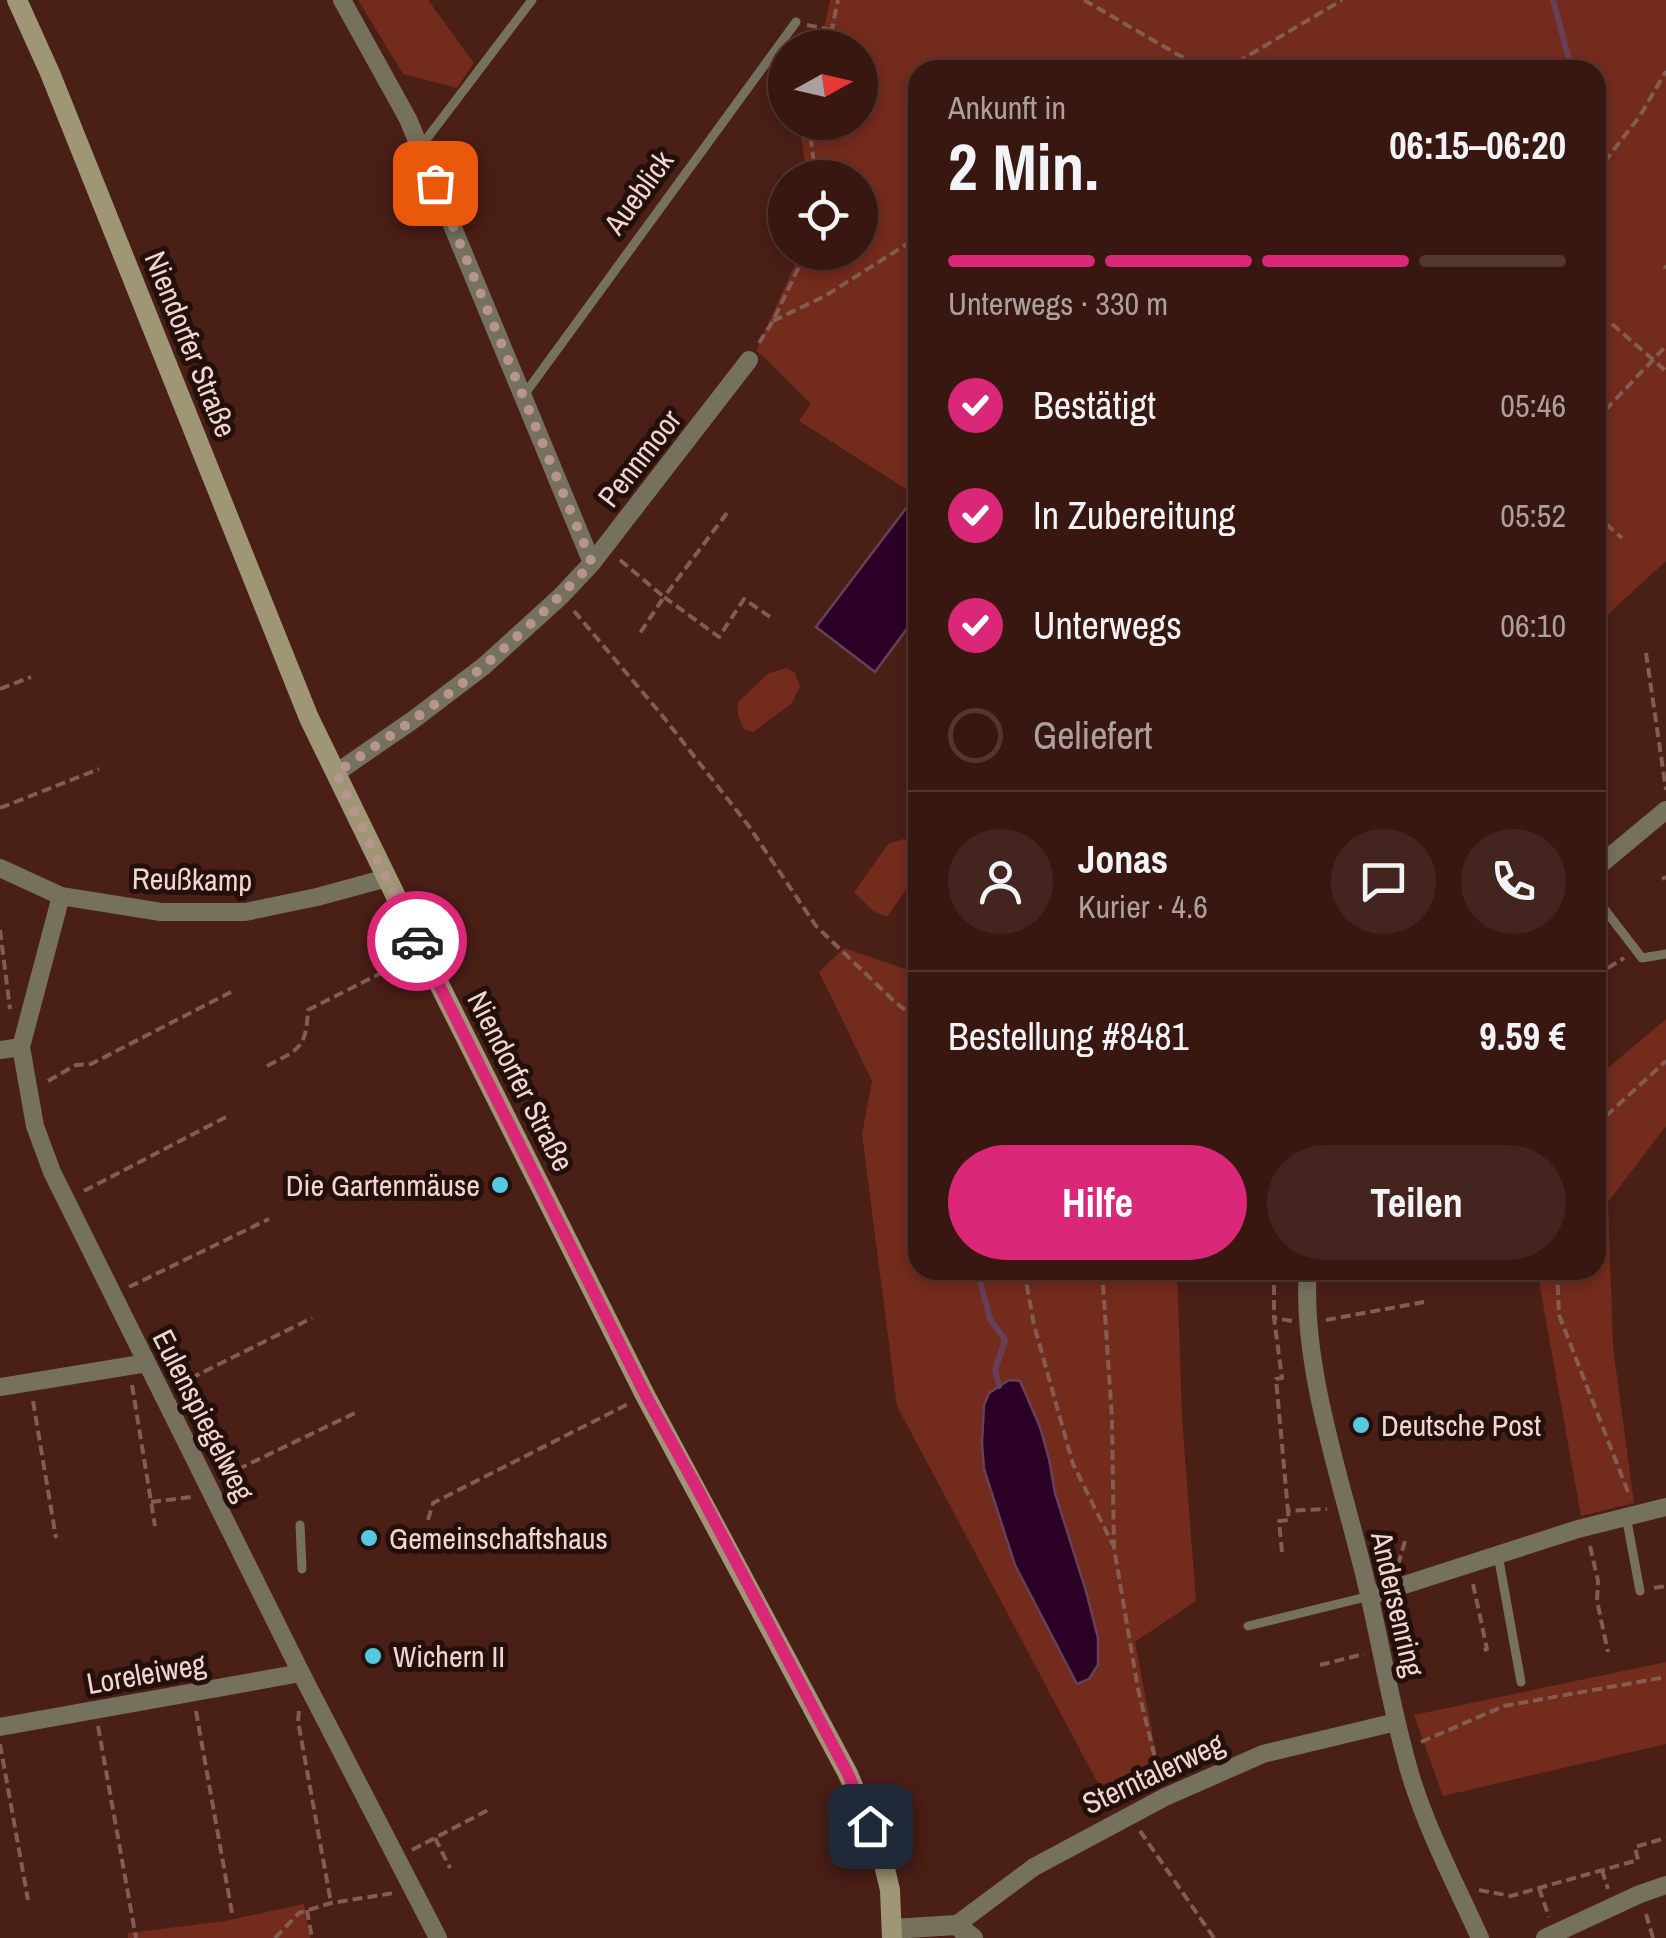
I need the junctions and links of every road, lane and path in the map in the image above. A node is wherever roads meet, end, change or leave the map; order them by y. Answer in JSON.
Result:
{"nodes":[{"id":1,"x":16,"y":0,"type":"edge"},
{"id":2,"x":342,"y":0,"type":"edge"},
{"id":3,"x":532,"y":0,"type":"edge"},
{"id":4,"x":838,"y":0,"type":"edge"},
{"id":5,"x":1084,"y":0,"type":"edge"},
{"id":6,"x":1342,"y":0,"type":"edge"},
{"id":7,"x":796,"y":22,"type":"joint"},
{"id":8,"x":831,"y":30,"type":"joint"},
{"id":9,"x":1188,"y":60,"type":"edge"},
{"id":10,"x":1241,"y":60,"type":"edge"},
{"id":11,"x":1666,"y":71,"type":"edge"},
{"id":12,"x":420,"y":148,"type":"junction"},
{"id":13,"x":1606,"y":160,"type":"edge"},
{"id":14,"x":908,"y":243,"type":"edge"},
{"id":15,"x":798,"y":270,"type":"edge"},
{"id":16,"x":773,"y":322,"type":"junction"},
{"id":17,"x":1612,"y":324,"type":"dead end"},
{"id":18,"x":1666,"y":346,"type":"edge"},
{"id":19,"x":749,"y":360,"type":"joint"},
{"id":20,"x":1654,"y":361,"type":"junction"},
{"id":21,"x":1666,"y":371,"type":"edge"},
{"id":22,"x":524,"y":395,"type":"junction"},
{"id":23,"x":1606,"y":410,"type":"edge"},
{"id":24,"x":727,"y":514,"type":"dead end"},
{"id":25,"x":1606,"y":524,"type":"edge"},
{"id":26,"x":1622,"y":538,"type":"dead end"},
{"id":27,"x":605,"y":547,"type":"junction"},
{"id":28,"x":592,"y":563,"type":"junction"},
{"id":29,"x":561,"y":596,"type":"junction"},
{"id":30,"x":664,"y":597,"type":"junction"},
{"id":31,"x":773,"y":619,"type":"dead end"},
{"id":32,"x":638,"y":636,"type":"dead end"},
{"id":33,"x":1646,"y":653,"type":"dead end"},
{"id":34,"x":31,"y":677,"type":"dead end"},
{"id":35,"x":0,"y":689,"type":"edge"},
{"id":36,"x":100,"y":769,"type":"dead end"},
{"id":37,"x":336,"y":773,"type":"junction"},
{"id":38,"x":1666,"y":790,"type":"edge"},
{"id":39,"x":0,"y":808,"type":"edge"},
{"id":40,"x":1666,"y":810,"type":"edge"},
{"id":41,"x":1606,"y":859,"type":"edge"},
{"id":42,"x":0,"y":868,"type":"edge"},
{"id":43,"x":387,"y":878,"type":"junction"},
{"id":44,"x":61,"y":896,"type":"junction"},
{"id":45,"x":1606,"y":911,"type":"edge"},
{"id":46,"x":0,"y":930,"type":"edge"},
{"id":47,"x":0,"y":938,"type":"edge"},
{"id":48,"x":1637,"y":951,"type":"junction"},
{"id":49,"x":423,"y":952,"type":"junction"},
{"id":50,"x":1666,"y":954,"type":"edge"},
{"id":51,"x":1606,"y":969,"type":"edge"},
{"id":52,"x":8,"y":991,"type":"junction"},
{"id":53,"x":0,"y":992,"type":"edge"},
{"id":54,"x":232,"y":992,"type":"dead end"},
{"id":55,"x":10,"y":1008,"type":"dead end"},
{"id":56,"x":908,"y":1012,"type":"edge"},
{"id":57,"x":21,"y":1047,"type":"junction"},
{"id":58,"x":0,"y":1050,"type":"edge"},
{"id":59,"x":1666,"y":1061,"type":"edge"},
{"id":60,"x":267,"y":1066,"type":"dead end"},
{"id":61,"x":28,"y":1088,"type":"junction"},
{"id":62,"x":1606,"y":1116,"type":"edge"},
{"id":63,"x":226,"y":1117,"type":"dead end"},
{"id":64,"x":66,"y":1200,"type":"junction"},
{"id":65,"x":269,"y":1218,"type":"dead end"},
{"id":66,"x":1026,"y":1280,"type":"edge"},
{"id":67,"x":1103,"y":1280,"type":"edge"},
{"id":68,"x":1274,"y":1280,"type":"edge"},
{"id":69,"x":1307,"y":1280,"type":"edge"},
{"id":70,"x":1558,"y":1280,"type":"edge"},
{"id":71,"x":113,"y":1295,"type":"junction"},
{"id":72,"x":1424,"y":1302,"type":"dead end"},
{"id":73,"x":312,"y":1318,"type":"dead end"},
{"id":74,"x":1274,"y":1318,"type":"junction"},
{"id":75,"x":1309,"y":1323,"type":"junction"},
{"id":76,"x":138,"y":1364,"type":"junction"},
{"id":77,"x":30,"y":1382,"type":"junction"},
{"id":78,"x":0,"y":1386,"type":"edge"},
{"id":79,"x":162,"y":1392,"type":"junction"},
{"id":80,"x":646,"y":1396,"type":"junction"},
{"id":81,"x":359,"y":1411,"type":"dead end"},
{"id":82,"x":210,"y":1489,"type":"junction"},
{"id":83,"x":151,"y":1502,"type":"junction"},
{"id":84,"x":1666,"y":1506,"type":"edge"},
{"id":85,"x":1347,"y":1508,"type":"junction"},
{"id":86,"x":1288,"y":1511,"type":"junction"},
{"id":87,"x":1631,"y":1515,"type":"junction"},
{"id":88,"x":428,"y":1520,"type":"dead end"},
{"id":89,"x":300,"y":1525,"type":"dead end"},
{"id":90,"x":156,"y":1526,"type":"dead end"},
{"id":91,"x":1586,"y":1526,"type":"junction"},
{"id":92,"x":56,"y":1538,"type":"dead end"},
{"id":93,"x":1405,"y":1541,"type":"dead end"},
{"id":94,"x":1114,"y":1548,"type":"junction"},
{"id":95,"x":1282,"y":1552,"type":"dead end"},
{"id":96,"x":1498,"y":1555,"type":"junction"},
{"id":97,"x":1468,"y":1565,"type":"junction"},
{"id":98,"x":302,"y":1569,"type":"dead end"},
{"id":99,"x":1401,"y":1586,"type":"junction"},
{"id":100,"x":1640,"y":1591,"type":"dead end"},
{"id":101,"x":1370,"y":1596,"type":"junction"},
{"id":102,"x":1597,"y":1601,"type":"junction"},
{"id":103,"x":1590,"y":1602,"type":"dead end"},
{"id":104,"x":1248,"y":1626,"type":"dead end"},
{"id":105,"x":1381,"y":1650,"type":"junction"},
{"id":106,"x":1481,"y":1651,"type":"dead end"},
{"id":107,"x":1608,"y":1652,"type":"dead end"},
{"id":108,"x":1320,"y":1665,"type":"dead end"},
{"id":109,"x":301,"y":1673,"type":"junction"},
{"id":110,"x":1666,"y":1677,"type":"edge"},
{"id":111,"x":1522,"y":1682,"type":"dead end"},
{"id":112,"x":193,"y":1692,"type":"junction"},
{"id":113,"x":95,"y":1710,"type":"junction"},
{"id":114,"x":1396,"y":1722,"type":"junction"},
{"id":115,"x":0,"y":1727,"type":"edge"},
{"id":116,"x":0,"y":1744,"type":"edge"},
{"id":117,"x":1403,"y":1750,"type":"junction"},
{"id":118,"x":1165,"y":1797,"type":"junction"},
{"id":119,"x":488,"y":1810,"type":"dead end"},
{"id":120,"x":1129,"y":1814,"type":"junction"},
{"id":121,"x":435,"y":1838,"type":"junction"},
{"id":122,"x":1665,"y":1839,"type":"edge"},
{"id":123,"x":1666,"y":1849,"type":"edge"},
{"id":124,"x":396,"y":1858,"type":"junction"},
{"id":125,"x":450,"y":1868,"type":"dead end"},
{"id":126,"x":1666,"y":1885,"type":"edge"},
{"id":127,"x":1539,"y":1888,"type":"junction"},
{"id":128,"x":413,"y":1890,"type":"junction"},
{"id":129,"x":1460,"y":1894,"type":"junction"},
{"id":130,"x":1640,"y":1894,"type":"junction"},
{"id":131,"x":28,"y":1900,"type":"dead end"},
{"id":132,"x":331,"y":1903,"type":"junction"},
{"id":133,"x":308,"y":1910,"type":"junction"},
{"id":134,"x":232,"y":1913,"type":"dead end"},
{"id":135,"x":965,"y":1931,"type":"edge"},
{"id":136,"x":892,"y":1934,"type":"edge"},
{"id":137,"x":1550,"y":1936,"type":"edge"},
{"id":138,"x":136,"y":1938,"type":"edge"},
{"id":139,"x":275,"y":1938,"type":"edge"},
{"id":140,"x":312,"y":1938,"type":"edge"},
{"id":141,"x":438,"y":1938,"type":"edge"},
{"id":142,"x":1214,"y":1938,"type":"edge"},
{"id":143,"x":1480,"y":1938,"type":"edge"},
{"id":144,"x":1653,"y":1938,"type":"edge"}],
"edges":[{"from":1,"to":37,"type":"main road","name":"Niendorfer Straße"},
{"from":2,"to":12,"type":"street"},
{"from":3,"to":12,"type":"lane"},
{"from":4,"to":8,"type":"path"},
{"from":5,"to":9,"type":"path"},
{"from":6,"to":10,"type":"path"},
{"from":7,"to":8,"type":"path"},
{"from":7,"to":22,"type":"lane","name":"Aueblick"},
{"from":11,"to":13,"type":"path"},
{"from":12,"to":22,"type":"street"},
{"from":14,"to":16,"type":"path"},
{"from":15,"to":16,"type":"path"},
{"from":16,"to":19,"type":"path"},
{"from":17,"to":20,"type":"path"},
{"from":18,"to":20,"type":"path"},
{"from":19,"to":27,"type":"street","name":"Pennmoor"},
{"from":20,"to":21,"type":"path"},
{"from":20,"to":23,"type":"path"},
{"from":22,"to":28,"type":"street"},
{"from":24,"to":30,"type":"path"},
{"from":25,"to":26,"type":"path"},
{"from":27,"to":28,"type":"street","name":"Pennmoor"},
{"from":27,"to":30,"type":"path"},
{"from":28,"to":29,"type":"street","name":"Pennmoor"},
{"from":29,"to":37,"type":"street","name":"Pennmoor"},
{"from":29,"to":56,"type":"path"},
{"from":30,"to":31,"type":"path"},
{"from":30,"to":32,"type":"path"},
{"from":33,"to":38,"type":"path"},
{"from":34,"to":35,"type":"path"},
{"from":36,"to":39,"type":"path"},
{"from":37,"to":43,"type":"main road","name":"Niendorfer Straße"},
{"from":40,"to":41,"type":"street"},
{"from":42,"to":44,"type":"street","name":"Reußkamp"},
{"from":43,"to":44,"type":"street","name":"Reußkamp"},
{"from":43,"to":49,"type":"main road","name":"Niendorfer Straße"},
{"from":44,"to":57,"type":"street","name":"Eulenspiegelweg"},
{"from":45,"to":48,"type":"lane"},
{"from":46,"to":47,"type":"path"},
{"from":47,"to":52,"type":"path"},
{"from":48,"to":50,"type":"lane"},
{"from":48,"to":51,"type":"path"},
{"from":49,"to":60,"type":"path"},
{"from":49,"to":80,"type":"main road","name":"Niendorfer Straße"},
{"from":52,"to":53,"type":"path"},
{"from":52,"to":55,"type":"path"},
{"from":54,"to":61,"type":"path"},
{"from":57,"to":58,"type":"street"},
{"from":57,"to":61,"type":"street","name":"Eulenspiegelweg"},
{"from":59,"to":62,"type":"path"},
{"from":61,"to":64,"type":"street","name":"Eulenspiegelweg"},
{"from":63,"to":64,"type":"path"},
{"from":64,"to":71,"type":"street","name":"Eulenspiegelweg"},
{"from":65,"to":71,"type":"path"},
{"from":66,"to":94,"type":"path"},
{"from":67,"to":94,"type":"path"},
{"from":68,"to":74,"type":"path"},
{"from":69,"to":75,"type":"street","name":"Andersenring"},
{"from":70,"to":87,"type":"path"},
{"from":71,"to":76,"type":"street","name":"Eulenspiegelweg"},
{"from":72,"to":75,"type":"path"},
{"from":73,"to":79,"type":"path"},
{"from":74,"to":75,"type":"path"},
{"from":74,"to":86,"type":"path"},
{"from":75,"to":85,"type":"street","name":"Andersenring"},
{"from":76,"to":77,"type":"street"},
{"from":76,"to":79,"type":"street","name":"Eulenspiegelweg"},
{"from":76,"to":83,"type":"path"},
{"from":77,"to":78,"type":"street"},
{"from":77,"to":92,"type":"path"},
{"from":79,"to":82,"type":"street","name":"Eulenspiegelweg"},
{"from":80,"to":88,"type":"path"},
{"from":80,"to":136,"type":"main road","name":"Niendorfer Straße"},
{"from":81,"to":82,"type":"path"},
{"from":82,"to":83,"type":"path"},
{"from":82,"to":109,"type":"street","name":"Eulenspiegelweg"},
{"from":83,"to":90,"type":"path"},
{"from":84,"to":87,"type":"street"},
{"from":85,"to":86,"type":"path"},
{"from":85,"to":101,"type":"street","name":"Andersenring"},
{"from":86,"to":95,"type":"path"},
{"from":87,"to":91,"type":"street"},
{"from":87,"to":100,"type":"lane"},
{"from":89,"to":98,"type":"lane"},
{"from":91,"to":96,"type":"street"},
{"from":91,"to":102,"type":"path"},
{"from":93,"to":99,"type":"path"},
{"from":94,"to":118,"type":"path"},
{"from":96,"to":97,"type":"street"},
{"from":96,"to":111,"type":"lane"},
{"from":97,"to":99,"type":"street"},
{"from":97,"to":106,"type":"path"},
{"from":99,"to":101,"type":"street"},
{"from":101,"to":104,"type":"lane"},
{"from":101,"to":105,"type":"street","name":"Andersenring"},
{"from":102,"to":103,"type":"path"},
{"from":102,"to":107,"type":"path"},
{"from":105,"to":108,"type":"path"},
{"from":105,"to":114,"type":"street","name":"Andersenring"},
{"from":109,"to":112,"type":"street","name":"Loreleiweg"},
{"from":109,"to":124,"type":"street","name":"Eulenspiegelweg"},
{"from":109,"to":132,"type":"path"},
{"from":110,"to":117,"type":"path"},
{"from":112,"to":113,"type":"street","name":"Loreleiweg"},
{"from":112,"to":134,"type":"path"},
{"from":113,"to":115,"type":"street","name":"Loreleiweg"},
{"from":113,"to":138,"type":"path"},
{"from":114,"to":117,"type":"street","name":"Andersenring"},
{"from":114,"to":118,"type":"street","name":"Sterntalerweg"},
{"from":116,"to":131,"type":"path"},
{"from":117,"to":129,"type":"street","name":"Andersenring"},
{"from":118,"to":120,"type":"street","name":"Sterntalerweg"},
{"from":119,"to":121,"type":"path"},
{"from":120,"to":135,"type":"street","name":"Sterntalerweg"},
{"from":120,"to":142,"type":"path"},
{"from":121,"to":124,"type":"path"},
{"from":121,"to":125,"type":"path"},
{"from":122,"to":123,"type":"path"},
{"from":122,"to":127,"type":"path"},
{"from":124,"to":128,"type":"street","name":"Eulenspiegelweg"},
{"from":126,"to":130,"type":"street"},
{"from":127,"to":129,"type":"path"},
{"from":127,"to":137,"type":"path"},
{"from":128,"to":132,"type":"path"},
{"from":128,"to":141,"type":"street","name":"Eulenspiegelweg"},
{"from":129,"to":143,"type":"street","name":"Andersenring"},
{"from":130,"to":137,"type":"street"},
{"from":130,"to":144,"type":"path"},
{"from":132,"to":133,"type":"path"},
{"from":133,"to":139,"type":"path"},
{"from":133,"to":140,"type":"path"},
{"from":135,"to":136,"type":"street","name":"Niendorfer Straße"}]}
